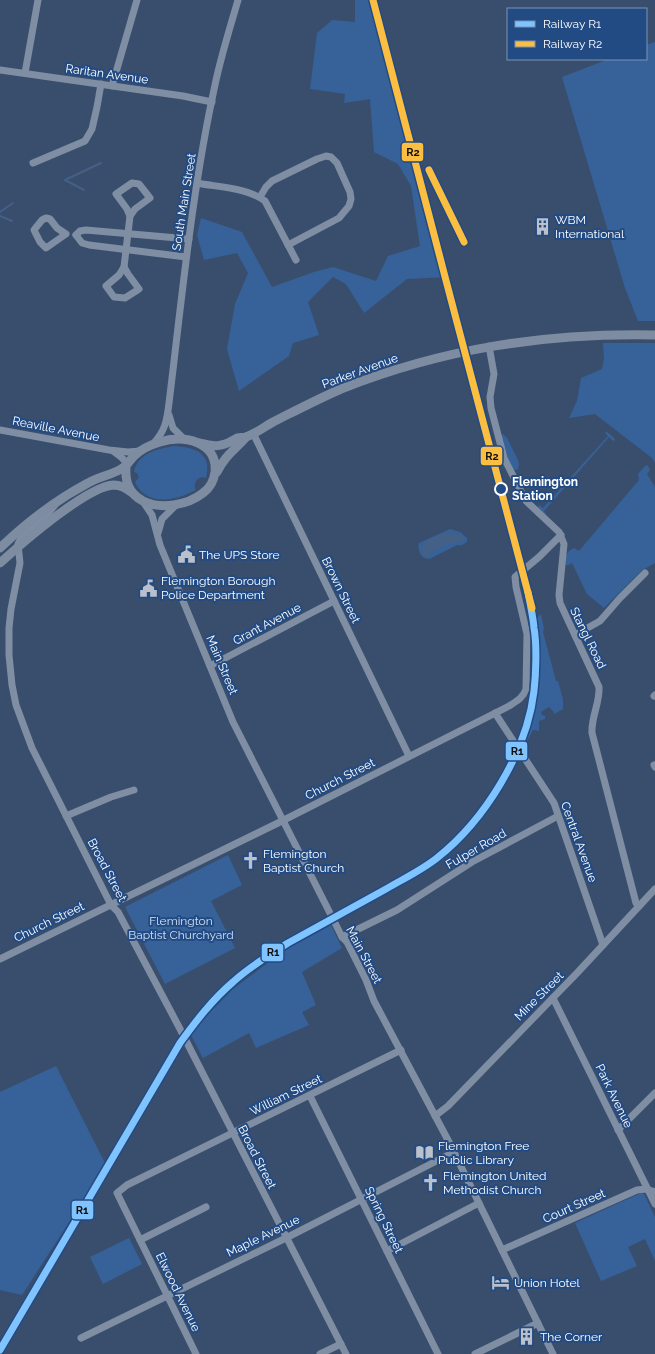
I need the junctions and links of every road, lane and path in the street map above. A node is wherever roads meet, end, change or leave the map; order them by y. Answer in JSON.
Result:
{"nodes":[{"id":1,"x":38,"y":0,"type":"edge"},
{"id":2,"x":137,"y":0,"type":"edge"},
{"id":3,"x":238,"y":0,"type":"edge"},
{"id":4,"x":0,"y":70,"type":"edge"},
{"id":5,"x":25,"y":73,"type":"junction"},
{"id":6,"x":101,"y":84,"type":"junction"},
{"id":7,"x":112,"y":86,"type":"junction"},
{"id":8,"x":212,"y":102,"type":"junction"},
{"id":9,"x":33,"y":163,"type":"dead end"},
{"id":10,"x":197,"y":183,"type":"junction"},
{"id":11,"x":260,"y":197,"type":"junction"},
{"id":12,"x":130,"y":216,"type":"junction"},
{"id":13,"x":128,"y":233,"type":"junction"},
{"id":14,"x":66,"y":234,"type":"junction"},
{"id":15,"x":76,"y":235,"type":"junction"},
{"id":16,"x":189,"y":239,"type":"junction"},
{"id":17,"x":288,"y":245,"type":"junction"},
{"id":18,"x":126,"y":250,"type":"junction"},
{"id":19,"x":186,"y":257,"type":"junction"},
{"id":20,"x":296,"y":260,"type":"dead end"},
{"id":21,"x":124,"y":267,"type":"junction"},
{"id":22,"x":655,"y":335,"type":"edge"},
{"id":23,"x":489,"y":346,"type":"junction"},
{"id":24,"x":168,"y":410,"type":"junction"},
{"id":25,"x":0,"y":430,"type":"edge"},
{"id":26,"x":250,"y":435,"type":"junction"},
{"id":27,"x":186,"y":440,"type":"junction"},
{"id":28,"x":200,"y":443,"type":"junction"},
{"id":29,"x":153,"y":444,"type":"junction"},
{"id":30,"x":109,"y":450,"type":"junction"},
{"id":31,"x":141,"y":451,"type":"junction"},
{"id":32,"x":127,"y":465,"type":"junction"},
{"id":33,"x":215,"y":476,"type":"junction"},
{"id":34,"x":132,"y":493,"type":"junction"},
{"id":35,"x":59,"y":500,"type":"junction"},
{"id":36,"x":142,"y":500,"type":"junction"},
{"id":37,"x":177,"y":504,"type":"junction"},
{"id":38,"x":561,"y":535,"type":"junction"},
{"id":39,"x":158,"y":539,"type":"junction"},
{"id":40,"x":18,"y":547,"type":"junction"},
{"id":41,"x":0,"y":548,"type":"edge"},
{"id":42,"x":0,"y":563,"type":"edge"},
{"id":43,"x":645,"y":573,"type":"dead end"},
{"id":44,"x":334,"y":601,"type":"junction"},
{"id":45,"x":575,"y":635,"type":"junction"},
{"id":46,"x":210,"y":666,"type":"junction"},
{"id":47,"x":495,"y":713,"type":"junction"},
{"id":48,"x":409,"y":756,"type":"junction"},
{"id":49,"x":134,"y":790,"type":"dead end"},
{"id":50,"x":66,"y":816,"type":"junction"},
{"id":51,"x":558,"y":816,"type":"junction"},
{"id":52,"x":282,"y":820,"type":"junction"},
{"id":53,"x":655,"y":889,"type":"edge"},
{"id":54,"x":111,"y":904,"type":"junction"},
{"id":55,"x":639,"y":906,"type":"junction"},
{"id":56,"x":342,"y":938,"type":"junction"},
{"id":57,"x":603,"y":945,"type":"junction"},
{"id":58,"x":0,"y":959,"type":"edge"},
{"id":59,"x":553,"y":998,"type":"junction"},
{"id":60,"x":401,"y":1050,"type":"junction"},
{"id":61,"x":655,"y":1093,"type":"edge"},
{"id":62,"x":310,"y":1096,"type":"junction"},
{"id":63,"x":435,"y":1116,"type":"junction"},
{"id":64,"x":618,"y":1130,"type":"junction"},
{"id":65,"x":233,"y":1132,"type":"junction"},
{"id":66,"x":454,"y":1152,"type":"junction"},
{"id":67,"x":652,"y":1191,"type":"edge"},
{"id":68,"x":117,"y":1193,"type":"joint"},
{"id":69,"x":361,"y":1199,"type":"junction"},
{"id":70,"x":479,"y":1203,"type":"junction"},
{"id":71,"x":655,"y":1204,"type":"edge"},
{"id":72,"x":206,"y":1207,"type":"dead end"},
{"id":73,"x":286,"y":1238,"type":"junction"},
{"id":74,"x":140,"y":1240,"type":"junction"},
{"id":75,"x":502,"y":1250,"type":"junction"},
{"id":76,"x":387,"y":1251,"type":"junction"},
{"id":77,"x":167,"y":1296,"type":"junction"},
{"id":78,"x":538,"y":1323,"type":"junction"},
{"id":79,"x":82,"y":1338,"type":"dead end"},
{"id":80,"x":341,"y":1344,"type":"junction"},
{"id":81,"x":196,"y":1354,"type":"edge"},
{"id":82,"x":320,"y":1354,"type":"edge"},
{"id":83,"x":346,"y":1354,"type":"edge"},
{"id":84,"x":438,"y":1354,"type":"edge"},
{"id":85,"x":475,"y":1354,"type":"edge"},
{"id":86,"x":553,"y":1354,"type":"edge"}],
"edges":[{"from":1,"to":5,"type":"street"},
{"from":2,"to":7,"type":"street"},
{"from":3,"to":8,"type":"street","name":"South Main Street"},
{"from":4,"to":5,"type":"street","name":"Raritan Avenue"},
{"from":5,"to":6,"type":"street","name":"Raritan Avenue"},
{"from":6,"to":7,"type":"street","name":"Raritan Avenue"},
{"from":6,"to":9,"type":"street"},
{"from":7,"to":8,"type":"street","name":"Raritan Avenue"},
{"from":8,"to":10,"type":"street","name":"South Main Street"},
{"from":10,"to":11,"type":"street"},
{"from":10,"to":16,"type":"street","name":"South Main Street"},
{"from":11,"to":17,"type":"street"},
{"from":11,"to":17,"type":"street"},
{"from":12,"to":12,"type":"street"},
{"from":12,"to":13,"type":"street"},
{"from":13,"to":15,"type":"street"},
{"from":13,"to":16,"type":"street"},
{"from":13,"to":18,"type":"street"},
{"from":14,"to":14,"type":"street"},
{"from":14,"to":15,"type":"street"},
{"from":15,"to":18,"type":"street"},
{"from":16,"to":19,"type":"street","name":"South Main Street"},
{"from":17,"to":20,"type":"street"},
{"from":18,"to":19,"type":"street"},
{"from":18,"to":21,"type":"street"},
{"from":19,"to":24,"type":"street","name":"South Main Street"},
{"from":21,"to":21,"type":"street"},
{"from":22,"to":23,"type":"main road","name":"Parker Avenue"},
{"from":23,"to":26,"type":"main road","name":"Parker Avenue"},
{"from":23,"to":38,"type":"street"},
{"from":24,"to":27,"type":"street","name":"South Main Street"},
{"from":24,"to":29,"type":"street","name":"South Main Street"},
{"from":25,"to":30,"type":"street","name":"Reaville Avenue"},
{"from":26,"to":28,"type":"main road","name":"Parker Avenue"},
{"from":26,"to":33,"type":"main road","name":"Parker Avenue"},
{"from":26,"to":44,"type":"street","name":"Brown Street"},
{"from":27,"to":28,"type":"main road"},
{"from":27,"to":29,"type":"main road"},
{"from":28,"to":33,"type":"main road"},
{"from":29,"to":31,"type":"main road"},
{"from":30,"to":31,"type":"street","name":"Reaville Avenue"},
{"from":30,"to":32,"type":"street","name":"Reaville Avenue"},
{"from":31,"to":32,"type":"main road"},
{"from":32,"to":34,"type":"main road"},
{"from":32,"to":35,"type":"main road"},
{"from":33,"to":37,"type":"main road"},
{"from":34,"to":36,"type":"main road"},
{"from":34,"to":40,"type":"main road"},
{"from":35,"to":40,"type":"street"},
{"from":35,"to":41,"type":"main road"},
{"from":36,"to":37,"type":"main road"},
{"from":36,"to":39,"type":"street","name":"Main Street"},
{"from":37,"to":39,"type":"street"},
{"from":38,"to":45,"type":"street","name":"Stangl Road"},
{"from":38,"to":47,"type":"street","name":"Church Street"},
{"from":39,"to":46,"type":"street","name":"Main Street"},
{"from":40,"to":42,"type":"main road"},
{"from":40,"to":50,"type":"street","name":"Broad Street"},
{"from":43,"to":45,"type":"street"},
{"from":44,"to":46,"type":"street","name":"Grant Avenue"},
{"from":44,"to":48,"type":"street","name":"Brown Street"},
{"from":45,"to":55,"type":"street","name":"Stangl Road"},
{"from":46,"to":52,"type":"street","name":"Main Street"},
{"from":47,"to":48,"type":"street","name":"Church Street"},
{"from":47,"to":51,"type":"street","name":"Central Avenue"},
{"from":48,"to":52,"type":"street","name":"Church Street"},
{"from":49,"to":50,"type":"street"},
{"from":50,"to":54,"type":"street","name":"Broad Street"},
{"from":51,"to":56,"type":"street","name":"Fulper Road"},
{"from":51,"to":57,"type":"street","name":"Central Avenue"},
{"from":52,"to":54,"type":"street","name":"Church Street"},
{"from":52,"to":56,"type":"street","name":"Main Street"},
{"from":53,"to":55,"type":"street","name":"Mine Street"},
{"from":54,"to":58,"type":"street","name":"Church Street"},
{"from":54,"to":65,"type":"street","name":"Broad Street"},
{"from":55,"to":57,"type":"street","name":"Mine Street"},
{"from":56,"to":60,"type":"street","name":"Main Street"},
{"from":57,"to":59,"type":"street","name":"Mine Street"},
{"from":59,"to":63,"type":"street","name":"Mine Street"},
{"from":59,"to":64,"type":"street","name":"Park Avenue"},
{"from":60,"to":62,"type":"street","name":"William Street"},
{"from":60,"to":63,"type":"street","name":"Main Street"},
{"from":61,"to":64,"type":"street"},
{"from":62,"to":65,"type":"street","name":"William Street"},
{"from":62,"to":69,"type":"street","name":"Spring Street"},
{"from":63,"to":66,"type":"street","name":"Main Street"},
{"from":64,"to":67,"type":"street","name":"Park Avenue"},
{"from":65,"to":68,"type":"street","name":"William Street"},
{"from":65,"to":73,"type":"street","name":"Broad Street"},
{"from":66,"to":69,"type":"street","name":"Maple Avenue"},
{"from":66,"to":70,"type":"street","name":"Main Street"},
{"from":67,"to":71,"type":"street","name":"Park Avenue"},
{"from":67,"to":75,"type":"street","name":"Court Street"},
{"from":68,"to":74,"type":"street","name":"Elwood Avenue"},
{"from":69,"to":73,"type":"street","name":"Maple Avenue"},
{"from":69,"to":76,"type":"street","name":"Spring Street"},
{"from":70,"to":75,"type":"street","name":"Main Street"},
{"from":70,"to":76,"type":"street"},
{"from":72,"to":74,"type":"street"},
{"from":73,"to":77,"type":"street","name":"Maple Avenue"},
{"from":73,"to":80,"type":"street","name":"Broad Street"},
{"from":74,"to":77,"type":"street","name":"Elwood Avenue"},
{"from":75,"to":78,"type":"street","name":"Main Street"},
{"from":76,"to":84,"type":"street","name":"Spring Street"},
{"from":77,"to":79,"type":"street","name":"Maple Avenue"},
{"from":77,"to":81,"type":"street","name":"Elwood Avenue"},
{"from":78,"to":85,"type":"street"},
{"from":78,"to":86,"type":"street","name":"Main Street"},
{"from":80,"to":82,"type":"street"},
{"from":80,"to":83,"type":"street","name":"Broad Street"}]}
